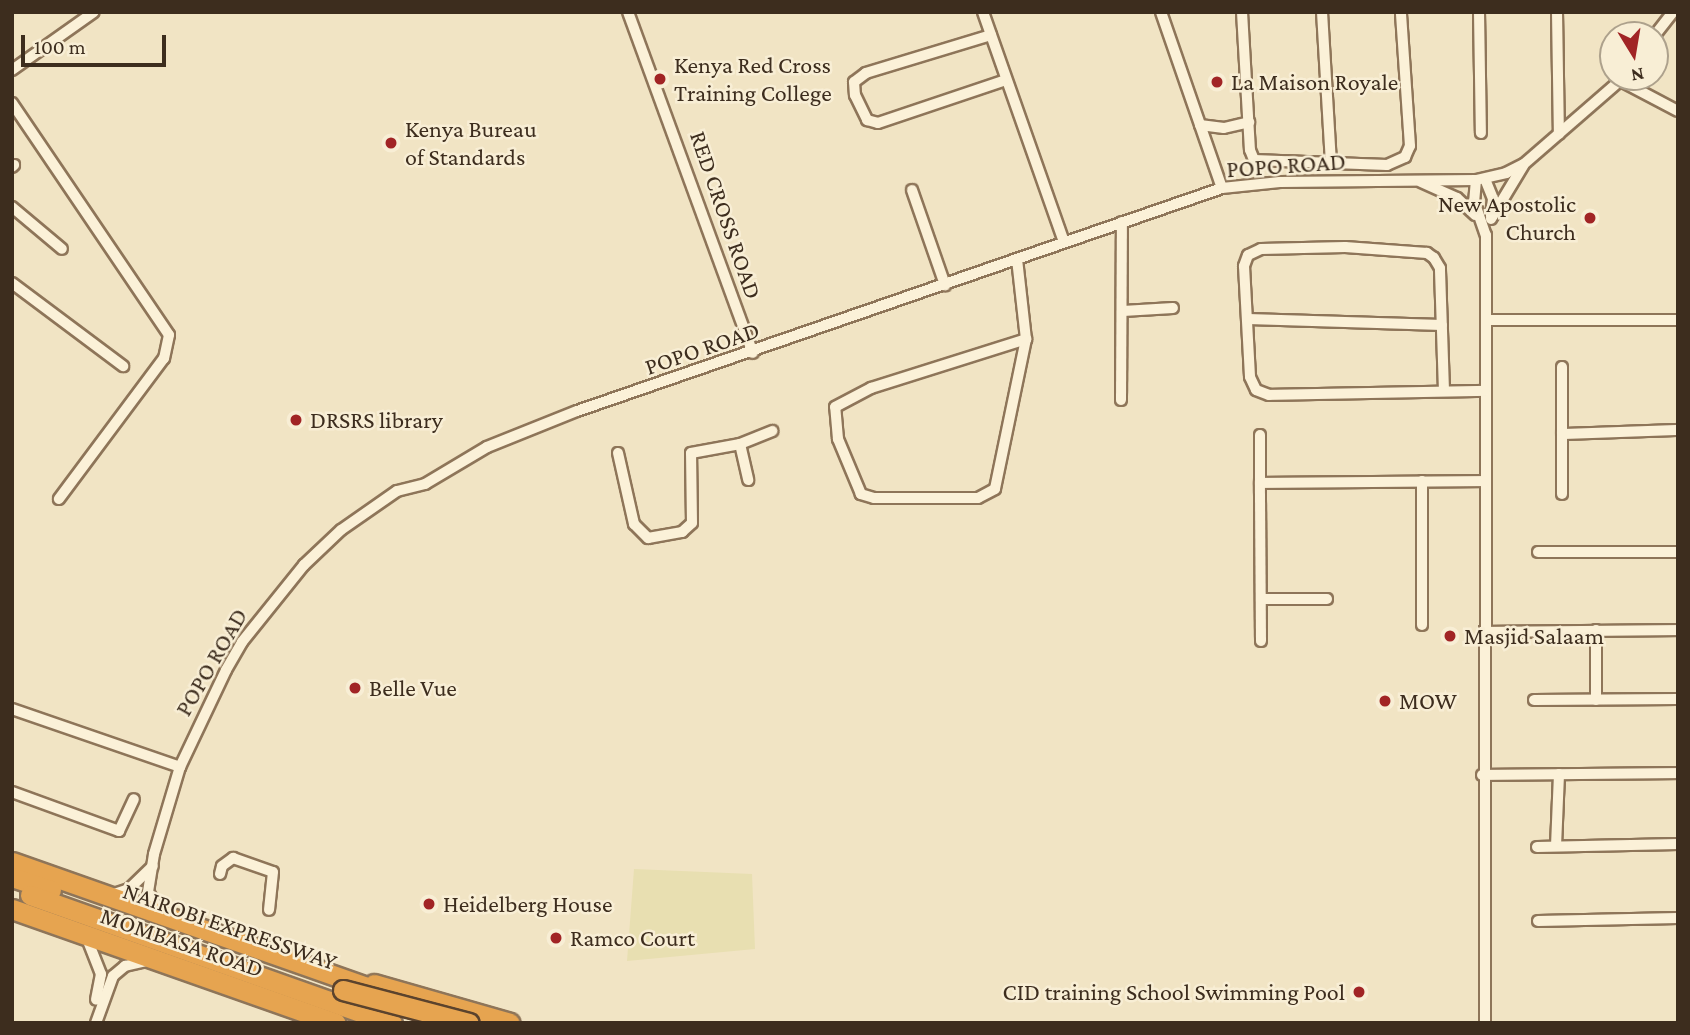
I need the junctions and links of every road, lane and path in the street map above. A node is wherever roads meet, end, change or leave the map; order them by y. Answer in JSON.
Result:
{"nodes":[{"id":1,"x":94,"y":12,"type":"edge"},
{"id":2,"x":628,"y":12,"type":"edge"},
{"id":3,"x":983,"y":12,"type":"edge"},
{"id":4,"x":1161,"y":12,"type":"edge"},
{"id":5,"x":1242,"y":12,"type":"edge"},
{"id":6,"x":1322,"y":12,"type":"edge"},
{"id":7,"x":1479,"y":12,"type":"edge"},
{"id":8,"x":1557,"y":12,"type":"edge"},
{"id":9,"x":1401,"y":13,"type":"edge"},
{"id":10,"x":991,"y":35,"type":"junction"},
{"id":11,"x":12,"y":70,"type":"edge"},
{"id":12,"x":1006,"y":80,"type":"junction"},
{"id":13,"x":1609,"y":91,"type":"edge"},
{"id":14,"x":1644,"y":91,"type":"edge"},
{"id":15,"x":12,"y":103,"type":"edge"},
{"id":16,"x":1678,"y":111,"type":"edge"},
{"id":17,"x":1249,"y":122,"type":"junction"},
{"id":18,"x":1200,"y":125,"type":"junction"},
{"id":19,"x":1481,"y":133,"type":"dead end"},
{"id":20,"x":1559,"y":134,"type":"junction"},
{"id":21,"x":1527,"y":161,"type":"junction"},
{"id":22,"x":1331,"y":163,"type":"junction"},
{"id":23,"x":1416,"y":180,"type":"junction"},
{"id":24,"x":1480,"y":180,"type":"junction"},
{"id":25,"x":1222,"y":188,"type":"junction"},
{"id":26,"x":912,"y":190,"type":"dead end"},
{"id":27,"x":12,"y":207,"type":"edge"},
{"id":28,"x":1485,"y":220,"type":"junction"},
{"id":29,"x":1122,"y":222,"type":"junction"},
{"id":30,"x":1064,"y":242,"type":"junction"},
{"id":31,"x":62,"y":248,"type":"dead end"},
{"id":32,"x":1017,"y":259,"type":"junction"},
{"id":33,"x":12,"y":283,"type":"edge"},
{"id":34,"x":945,"y":285,"type":"junction"},
{"id":35,"x":1173,"y":308,"type":"dead end"},
{"id":36,"x":1123,"y":311,"type":"junction"},
{"id":37,"x":1248,"y":319,"type":"junction"},
{"id":38,"x":1486,"y":320,"type":"junction"},
{"id":39,"x":1678,"y":320,"type":"edge"},
{"id":40,"x":1443,"y":325,"type":"junction"},
{"id":41,"x":1026,"y":339,"type":"junction"},
{"id":42,"x":752,"y":353,"type":"junction"},
{"id":43,"x":123,"y":366,"type":"dead end"},
{"id":44,"x":1562,"y":368,"type":"dead end"},
{"id":45,"x":1444,"y":391,"type":"junction"},
{"id":46,"x":1485,"y":391,"type":"junction"},
{"id":47,"x":1121,"y":400,"type":"dead end"},
{"id":48,"x":1678,"y":430,"type":"edge"},
{"id":49,"x":772,"y":431,"type":"dead end"},
{"id":50,"x":1562,"y":434,"type":"junction"},
{"id":51,"x":1260,"y":435,"type":"dead end"},
{"id":52,"x":740,"y":443,"type":"junction"},
{"id":53,"x":618,"y":453,"type":"dead end"},
{"id":54,"x":748,"y":480,"type":"dead end"},
{"id":55,"x":1422,"y":481,"type":"junction"},
{"id":56,"x":1485,"y":481,"type":"junction"},
{"id":57,"x":1260,"y":483,"type":"junction"},
{"id":58,"x":1562,"y":494,"type":"dead end"},
{"id":59,"x":59,"y":499,"type":"dead end"},
{"id":60,"x":1538,"y":552,"type":"dead end"},
{"id":61,"x":1678,"y":552,"type":"edge"},
{"id":62,"x":1261,"y":599,"type":"junction"},
{"id":63,"x":1327,"y":599,"type":"dead end"},
{"id":64,"x":1422,"y":625,"type":"dead end"},
{"id":65,"x":1596,"y":630,"type":"junction"},
{"id":66,"x":1678,"y":630,"type":"edge"},
{"id":67,"x":1485,"y":632,"type":"junction"},
{"id":68,"x":1261,"y":641,"type":"dead end"},
{"id":69,"x":1678,"y":699,"type":"edge"},
{"id":70,"x":1534,"y":700,"type":"dead end"},
{"id":71,"x":1596,"y":700,"type":"junction"},
{"id":72,"x":12,"y":709,"type":"edge"},
{"id":73,"x":180,"y":767,"type":"junction"},
{"id":74,"x":1678,"y":773,"type":"edge"},
{"id":75,"x":1559,"y":774,"type":"junction"},
{"id":76,"x":1482,"y":775,"type":"junction"},
{"id":77,"x":12,"y":792,"type":"edge"},
{"id":78,"x":134,"y":799,"type":"dead end"},
{"id":79,"x":1678,"y":844,"type":"edge"},
{"id":80,"x":1556,"y":846,"type":"junction"},
{"id":81,"x":1537,"y":847,"type":"dead end"},
{"id":82,"x":12,"y":862,"type":"edge"},
{"id":83,"x":153,"y":866,"type":"junction"},
{"id":84,"x":220,"y":874,"type":"dead end"},
{"id":85,"x":12,"y":877,"type":"edge"},
{"id":86,"x":12,"y":889,"type":"edge"},
{"id":87,"x":102,"y":895,"type":"junction"},
{"id":88,"x":12,"y":909,"type":"edge"},
{"id":89,"x":269,"y":910,"type":"dead end"},
{"id":90,"x":1678,"y":918,"type":"edge"},
{"id":91,"x":179,"y":921,"type":"junction"},
{"id":92,"x":1538,"y":921,"type":"dead end"},
{"id":93,"x":85,"y":934,"type":"junction"},
{"id":94,"x":156,"y":959,"type":"junction"},
{"id":95,"x":325,"y":972,"type":"junction"},
{"id":96,"x":343,"y":990,"type":"junction"},
{"id":97,"x":94,"y":1018,"type":"edge"},
{"id":98,"x":335,"y":1023,"type":"edge"},
{"id":99,"x":392,"y":1023,"type":"edge"},
{"id":100,"x":431,"y":1023,"type":"edge"},
{"id":101,"x":468,"y":1023,"type":"edge"},
{"id":102,"x":510,"y":1023,"type":"edge"},
{"id":103,"x":1485,"y":1023,"type":"edge"}],
"edges":[{"from":1,"to":11,"type":"street"},
{"from":2,"to":42,"type":"street","name":"RED CROSS ROAD"},
{"from":3,"to":10,"type":"street"},
{"from":4,"to":18,"type":"street"},
{"from":5,"to":17,"type":"street"},
{"from":6,"to":22,"type":"street"},
{"from":7,"to":19,"type":"street"},
{"from":8,"to":20,"type":"street"},
{"from":9,"to":22,"type":"street"},
{"from":10,"to":12,"type":"street"},
{"from":10,"to":12,"type":"street"},
{"from":12,"to":30,"type":"street"},
{"from":13,"to":20,"type":"street"},
{"from":14,"to":16,"type":"street"},
{"from":15,"to":59,"type":"street"},
{"from":17,"to":18,"type":"street"},
{"from":17,"to":22,"type":"street"},
{"from":18,"to":25,"type":"street"},
{"from":20,"to":21,"type":"street"},
{"from":21,"to":24,"type":"street"},
{"from":21,"to":28,"type":"street"},
{"from":23,"to":24,"type":"street","name":"POPO ROAD"},
{"from":23,"to":25,"type":"street","name":"POPO ROAD"},
{"from":23,"to":28,"type":"street"},
{"from":24,"to":28,"type":"street"},
{"from":24,"to":28,"type":"street"},
{"from":25,"to":29,"type":"street","name":"POPO ROAD"},
{"from":26,"to":34,"type":"street"},
{"from":27,"to":31,"type":"street"},
{"from":28,"to":38,"type":"street"},
{"from":29,"to":30,"type":"street","name":"POPO ROAD"},
{"from":29,"to":36,"type":"street"},
{"from":30,"to":32,"type":"street","name":"POPO ROAD"},
{"from":32,"to":34,"type":"street","name":"POPO ROAD"},
{"from":32,"to":41,"type":"street"},
{"from":33,"to":43,"type":"street"},
{"from":34,"to":42,"type":"street","name":"POPO ROAD"},
{"from":35,"to":36,"type":"street"},
{"from":36,"to":47,"type":"street"},
{"from":37,"to":40,"type":"street"},
{"from":37,"to":40,"type":"street"},
{"from":37,"to":45,"type":"street"},
{"from":38,"to":39,"type":"street"},
{"from":38,"to":46,"type":"street"},
{"from":40,"to":45,"type":"street"},
{"from":41,"to":41,"type":"street"},
{"from":42,"to":73,"type":"street","name":"POPO ROAD"},
{"from":44,"to":50,"type":"street"},
{"from":45,"to":46,"type":"street"},
{"from":46,"to":56,"type":"street"},
{"from":48,"to":50,"type":"street"},
{"from":49,"to":52,"type":"street"},
{"from":50,"to":58,"type":"street"},
{"from":51,"to":57,"type":"street"},
{"from":52,"to":53,"type":"street"},
{"from":52,"to":54,"type":"street"},
{"from":55,"to":56,"type":"street"},
{"from":55,"to":57,"type":"street"},
{"from":55,"to":64,"type":"street"},
{"from":56,"to":67,"type":"street"},
{"from":57,"to":62,"type":"street"},
{"from":60,"to":61,"type":"street"},
{"from":62,"to":63,"type":"street"},
{"from":62,"to":68,"type":"street"},
{"from":65,"to":66,"type":"street"},
{"from":65,"to":67,"type":"street"},
{"from":65,"to":71,"type":"street"},
{"from":67,"to":76,"type":"street"},
{"from":69,"to":71,"type":"street"},
{"from":70,"to":71,"type":"street"},
{"from":72,"to":73,"type":"street"},
{"from":73,"to":83,"type":"street","name":"POPO ROAD"},
{"from":74,"to":75,"type":"street"},
{"from":75,"to":76,"type":"street"},
{"from":75,"to":80,"type":"street"},
{"from":76,"to":103,"type":"street"},
{"from":77,"to":78,"type":"street"},
{"from":79,"to":80,"type":"street"},
{"from":80,"to":81,"type":"street"},
{"from":82,"to":87,"type":"highway","name":"MOMBASA ROAD"},
{"from":83,"to":87,"type":"street"},
{"from":83,"to":91,"type":"street","name":"POPO ROAD"},
{"from":84,"to":89,"type":"street"},
{"from":85,"to":96,"type":"highway","name":"NAIROBI EXPRESSWAY"},
{"from":86,"to":99,"type":"highway","name":"NAIROBI EXPRESSWAY"},
{"from":87,"to":91,"type":"highway","name":"MOMBASA ROAD"},
{"from":88,"to":93,"type":"highway","name":"MOMBASA ROAD"},
{"from":90,"to":92,"type":"street"},
{"from":91,"to":95,"type":"highway","name":"MOMBASA ROAD"},
{"from":93,"to":94,"type":"highway","name":"MOMBASA ROAD"},
{"from":93,"to":97,"type":"street"},
{"from":94,"to":97,"type":"street"},
{"from":94,"to":98,"type":"highway","name":"MOMBASA ROAD"},
{"from":95,"to":101,"type":"highway","name":"MOMBASA ROAD"},
{"from":95,"to":102,"type":"highway"},
{"from":96,"to":100,"type":"highway","name":"NAIROBI EXPRESSWAY","bridge":true},
{"from":96,"to":101,"type":"highway","bridge":true}]}
